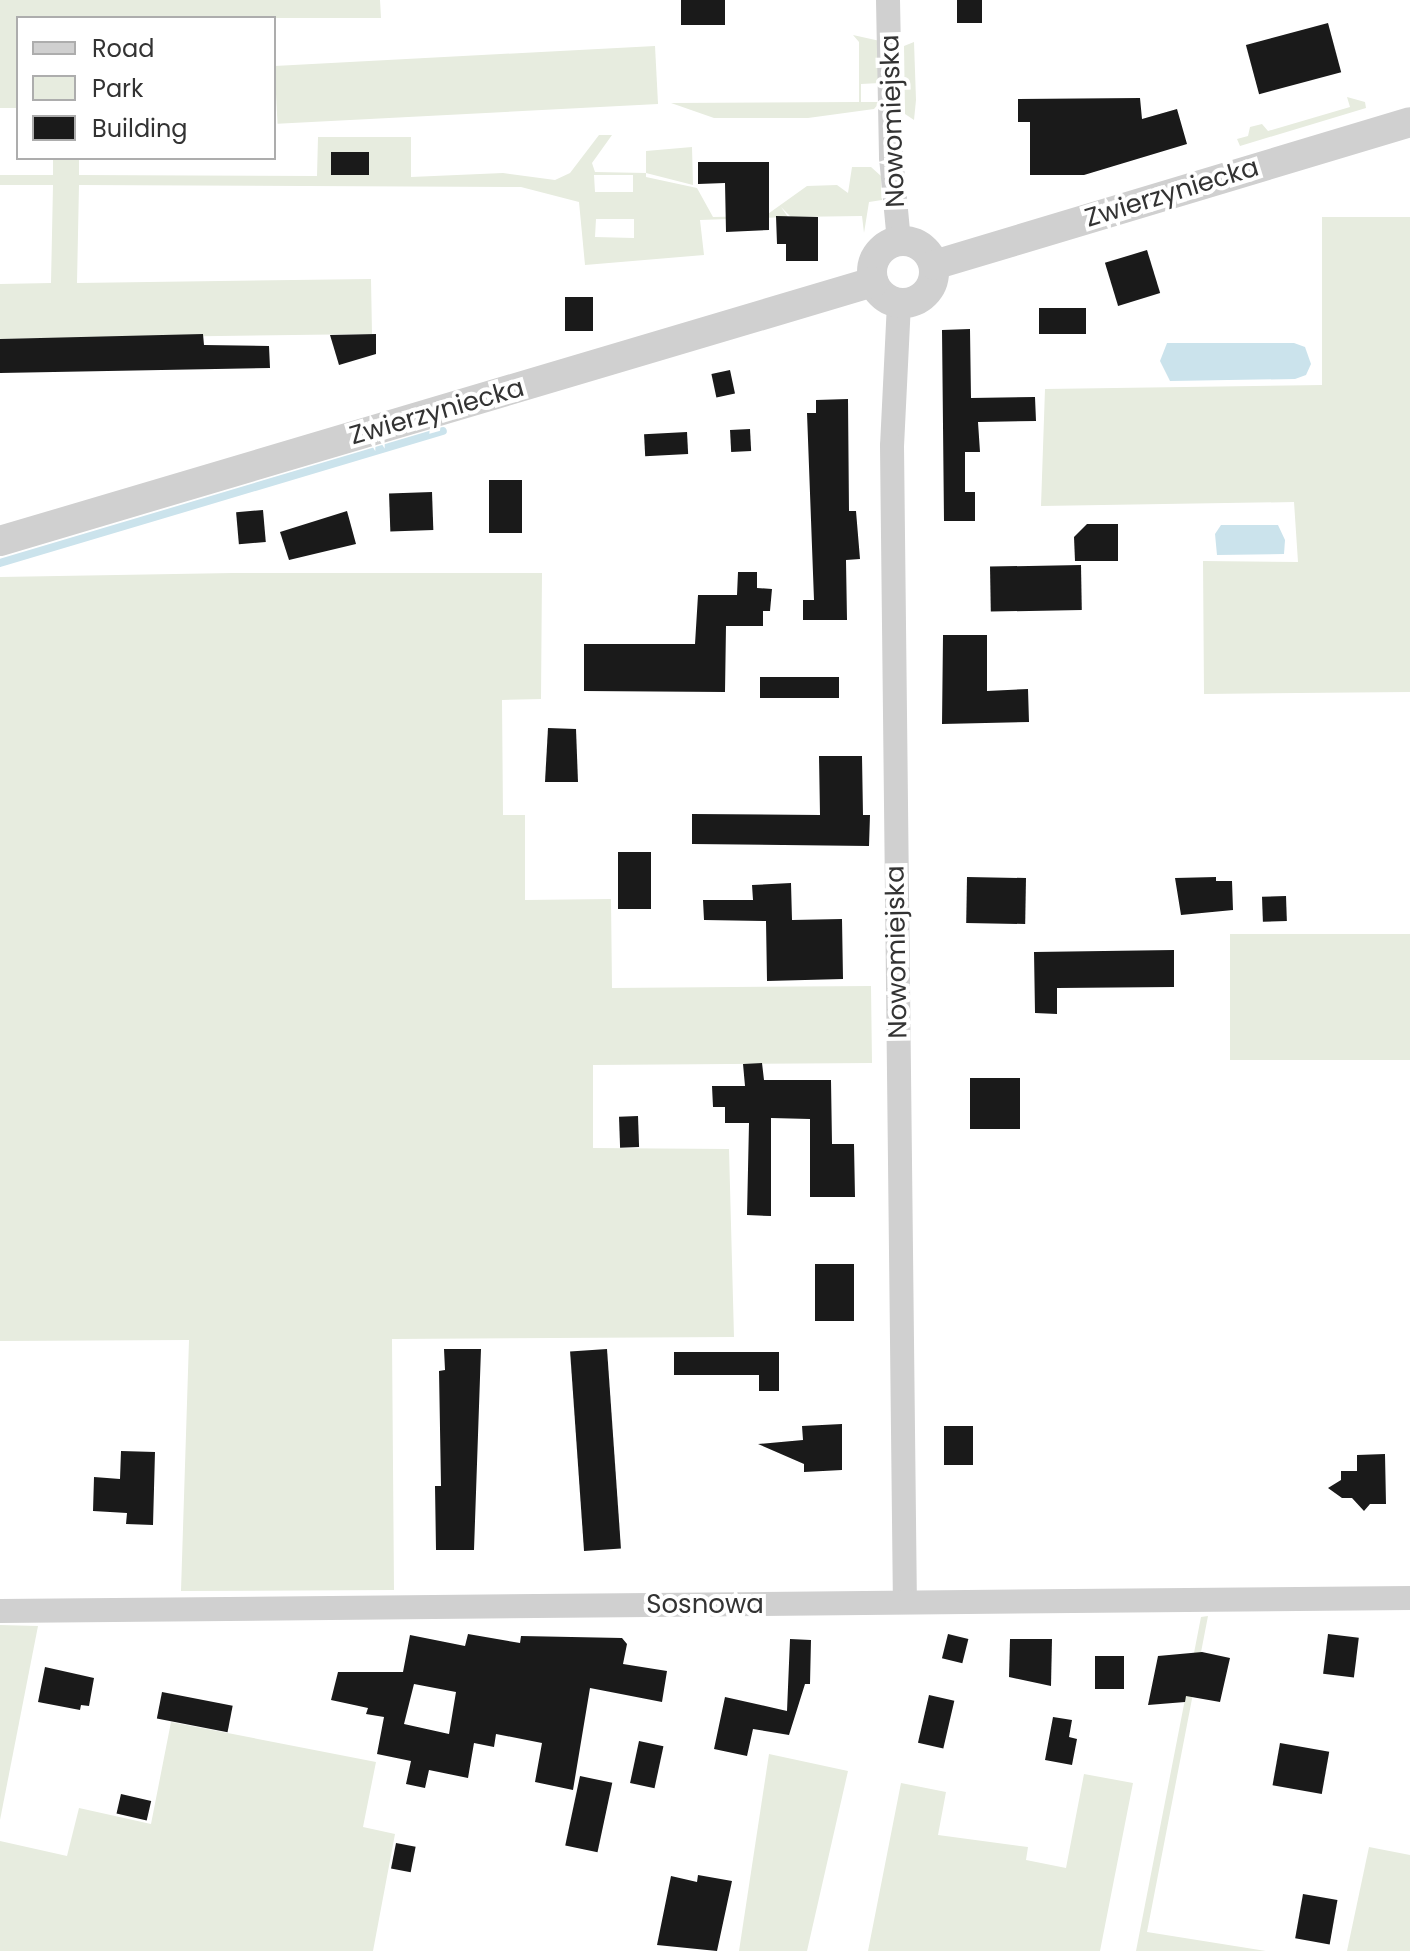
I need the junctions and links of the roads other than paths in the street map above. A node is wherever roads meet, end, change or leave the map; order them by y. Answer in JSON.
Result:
{"nodes":[{"id":1,"x":888,"y":0,"type":"edge"},
{"id":2,"x":1410,"y":122,"type":"edge"},
{"id":3,"x":899,"y":241,"type":"junction"},
{"id":4,"x":934,"y":265,"type":"junction"},
{"id":5,"x":873,"y":282,"type":"junction"},
{"id":6,"x":899,"y":303,"type":"junction"},
{"id":7,"x":0,"y":541,"type":"edge"},
{"id":8,"x":1410,"y":1598,"type":"edge"},
{"id":9,"x":905,"y":1601,"type":"junction"},
{"id":10,"x":0,"y":1611,"type":"edge"}],
"edges":[{"from":1,"to":3,"type":"street","name":"Nowomiejska"},
{"from":2,"to":4,"type":"street","name":"Zwierzyniecka"},
{"from":3,"to":4,"type":"street"},
{"from":3,"to":5,"type":"street"},
{"from":4,"to":6,"type":"street"},
{"from":5,"to":6,"type":"street"},
{"from":5,"to":7,"type":"street","name":"Zwierzyniecka"},
{"from":6,"to":9,"type":"street","name":"Nowomiejska"},
{"from":8,"to":9,"type":"street","name":"Sosnowa"},
{"from":9,"to":10,"type":"street","name":"Sosnowa"}]}
